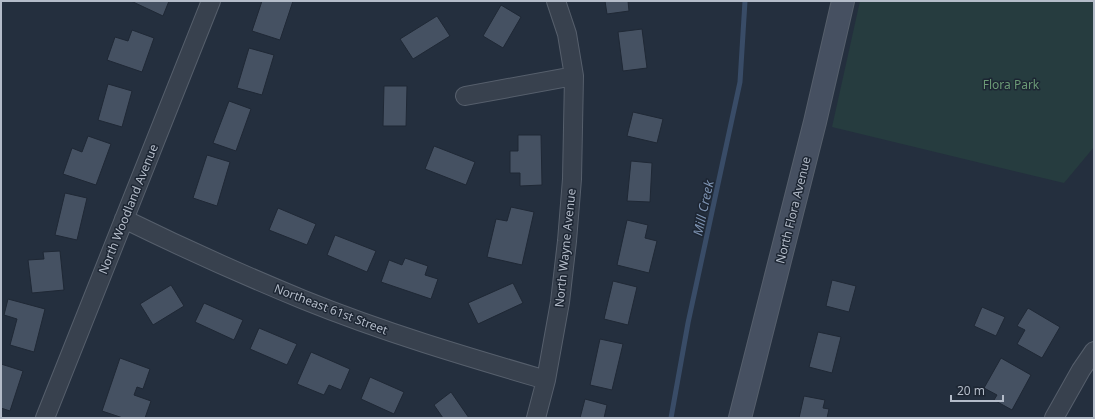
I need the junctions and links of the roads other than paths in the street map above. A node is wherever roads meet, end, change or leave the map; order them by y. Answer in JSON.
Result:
{"nodes":[{"id":1,"x":211,"y":1,"type":"edge"},
{"id":2,"x":556,"y":1,"type":"edge"},
{"id":3,"x":843,"y":1,"type":"edge"},
{"id":4,"x":574,"y":76,"type":"junction"},
{"id":5,"x":465,"y":96,"type":"dead end"},
{"id":6,"x":124,"y":219,"type":"junction"},
{"id":7,"x":1094,"y":351,"type":"edge"},
{"id":8,"x":546,"y":380,"type":"junction"},
{"id":9,"x":45,"y":418,"type":"edge"},
{"id":10,"x":536,"y":418,"type":"edge"},
{"id":11,"x":740,"y":418,"type":"edge"},
{"id":12,"x":1054,"y":418,"type":"edge"}],
"edges":[{"from":1,"to":6,"type":"street","name":"North Woodland Avenue"},
{"from":2,"to":4,"type":"street","name":"North Wayne Avenue"},
{"from":3,"to":11,"type":"street","name":"North Flora Avenue"},
{"from":4,"to":5,"type":"street"},
{"from":4,"to":8,"type":"street","name":"North Wayne Avenue"},
{"from":6,"to":8,"type":"street","name":"Northeast 61st Street"},
{"from":6,"to":9,"type":"street","name":"North Woodland Avenue"},
{"from":7,"to":12,"type":"street"},
{"from":8,"to":10,"type":"street","name":"North Wayne Avenue"}]}
